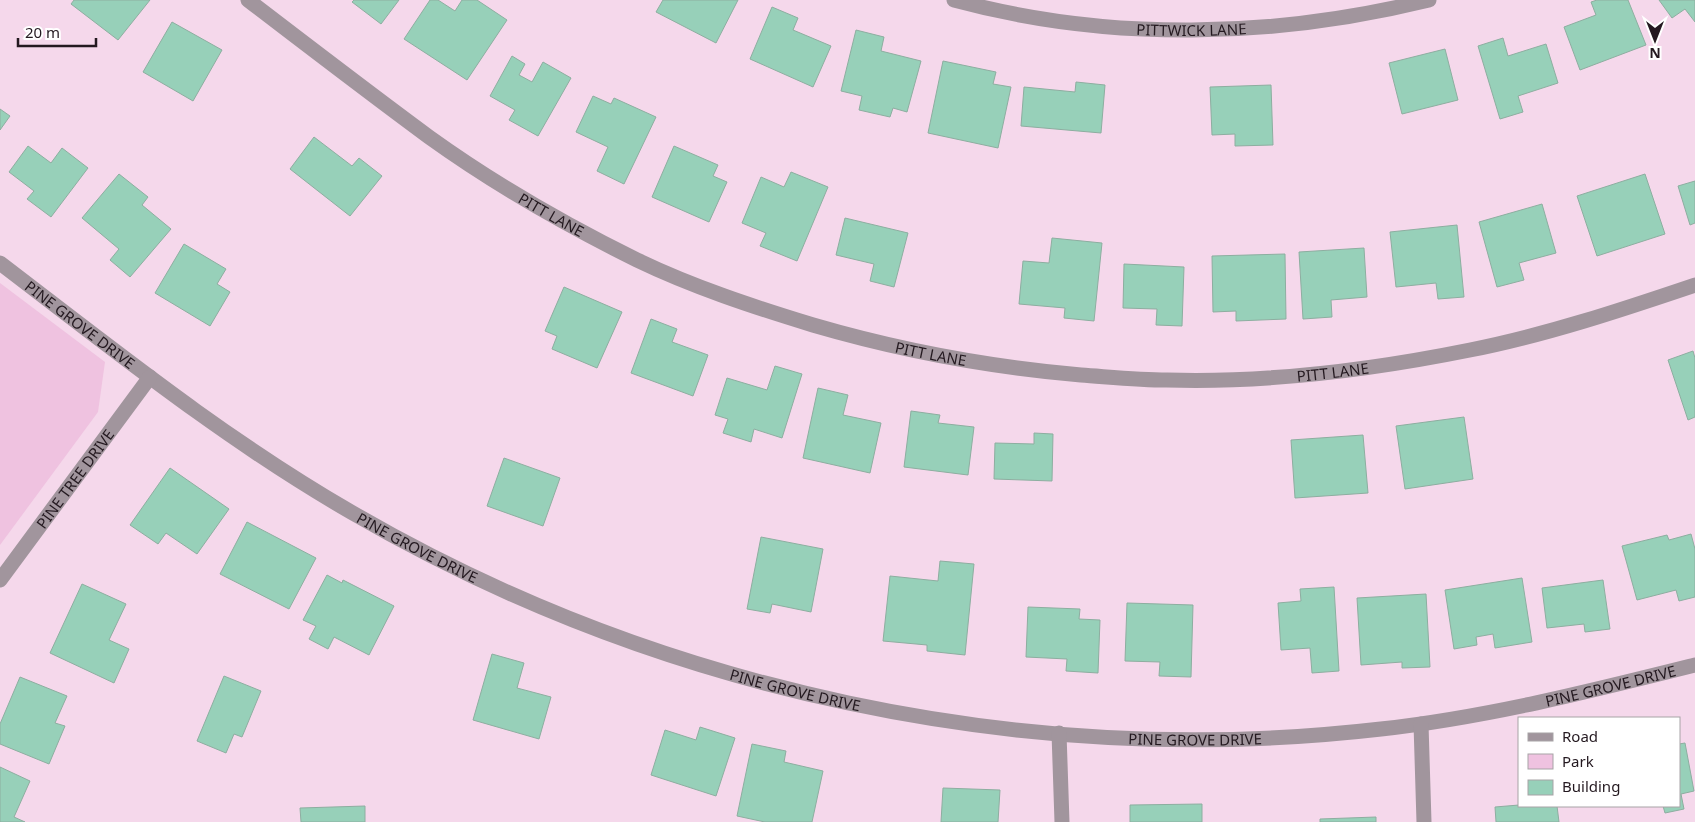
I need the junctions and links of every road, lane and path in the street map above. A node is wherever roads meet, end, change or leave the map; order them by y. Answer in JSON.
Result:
{"nodes":[{"id":1,"x":248,"y":0,"type":"edge"},
{"id":2,"x":954,"y":0,"type":"edge"},
{"id":3,"x":1429,"y":0,"type":"edge"},
{"id":4,"x":0,"y":263,"type":"edge"},
{"id":5,"x":1695,"y":285,"type":"edge"},
{"id":6,"x":150,"y":377,"type":"junction"},
{"id":7,"x":0,"y":580,"type":"edge"},
{"id":8,"x":1695,"y":665,"type":"edge"},
{"id":9,"x":1421,"y":724,"type":"junction"},
{"id":10,"x":1059,"y":733,"type":"junction"},
{"id":11,"x":1062,"y":822,"type":"edge"},
{"id":12,"x":1424,"y":822,"type":"edge"}],
"edges":[{"from":1,"to":5,"type":"street","name":"PITT LANE"},
{"from":2,"to":3,"type":"street","name":"PITTWICK LANE"},
{"from":4,"to":6,"type":"street","name":"PINE GROVE DRIVE"},
{"from":6,"to":7,"type":"street","name":"PINE TREE DRIVE"},
{"from":6,"to":10,"type":"street","name":"PINE GROVE DRIVE"},
{"from":8,"to":9,"type":"street","name":"PINE GROVE DRIVE"},
{"from":9,"to":10,"type":"street","name":"PINE GROVE DRIVE"},
{"from":9,"to":12,"type":"street"},
{"from":10,"to":11,"type":"street"}]}
